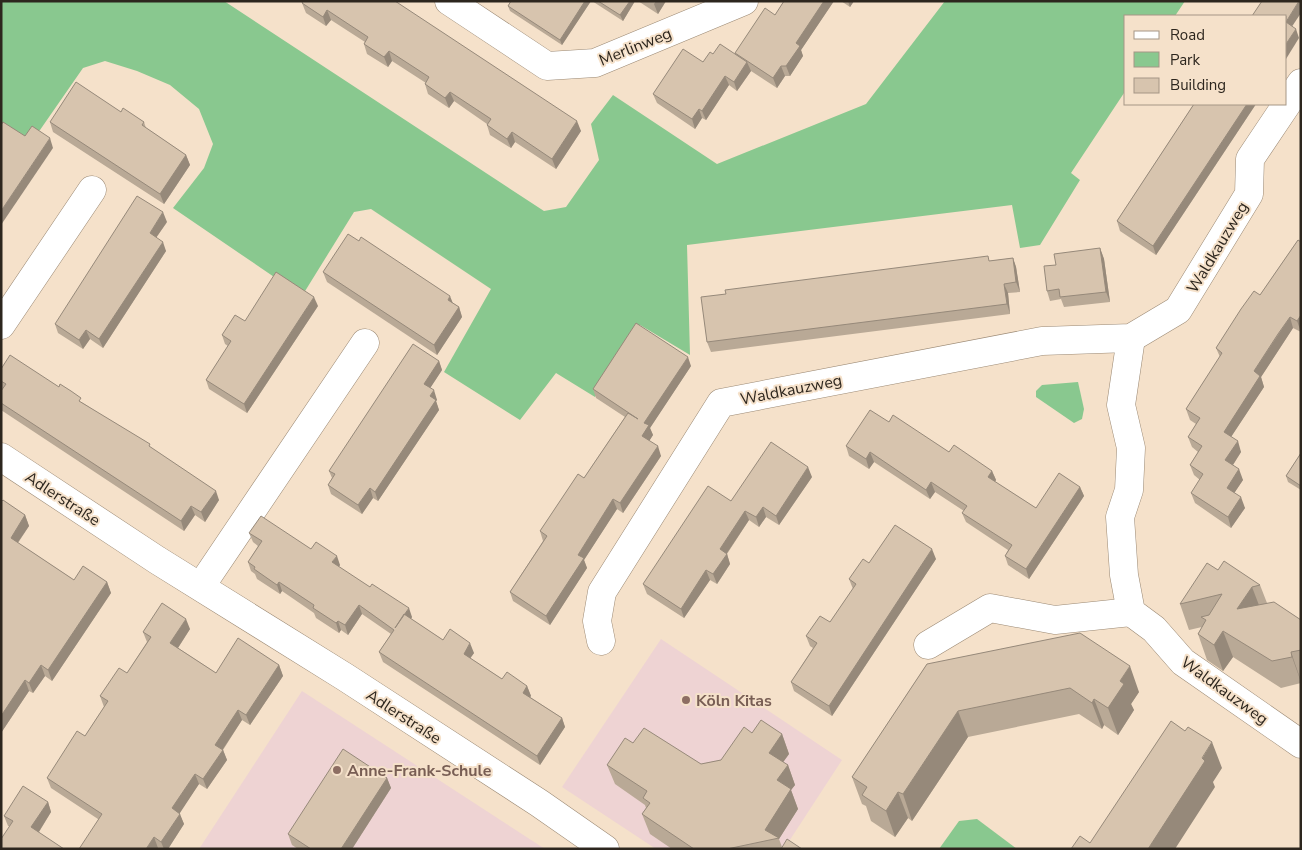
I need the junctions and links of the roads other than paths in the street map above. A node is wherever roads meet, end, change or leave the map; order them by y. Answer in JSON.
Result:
{"nodes":[{"id":1,"x":449,"y":1,"type":"edge"},
{"id":2,"x":744,"y":1,"type":"edge"},
{"id":3,"x":1301,"y":83,"type":"edge"},
{"id":4,"x":1287,"y":104,"type":"edge"},
{"id":5,"x":1286,"y":105,"type":"edge"},
{"id":6,"x":92,"y":190,"type":"dead end"},
{"id":7,"x":1,"y":325,"type":"edge"},
{"id":8,"x":1131,"y":338,"type":"junction"},
{"id":9,"x":365,"y":343,"type":"dead end"},
{"id":10,"x":1,"y":458,"type":"edge"},
{"id":11,"x":201,"y":586,"type":"junction"},
{"id":12,"x":1132,"y":612,"type":"junction"},
{"id":13,"x":601,"y":641,"type":"dead end"},
{"id":14,"x":928,"y":645,"type":"dead end"},
{"id":15,"x":1301,"y":744,"type":"edge"},
{"id":16,"x":605,"y":849,"type":"edge"}],
"edges":[{"from":1,"to":2,"type":"street","name":"Merlinweg"},
{"from":3,"to":4,"type":"street","name":"Waldkauzweg"},
{"from":5,"to":8,"type":"street","name":"Waldkauzweg"},
{"from":6,"to":7,"type":"street"},
{"from":8,"to":12,"type":"street"},
{"from":8,"to":13,"type":"street","name":"Waldkauzweg"},
{"from":9,"to":11,"type":"street"},
{"from":10,"to":11,"type":"street","name":"Adlerstraße"},
{"from":11,"to":16,"type":"street","name":"Adlerstraße"},
{"from":12,"to":14,"type":"street"},
{"from":12,"to":15,"type":"street","name":"Waldkauzweg"}]}
